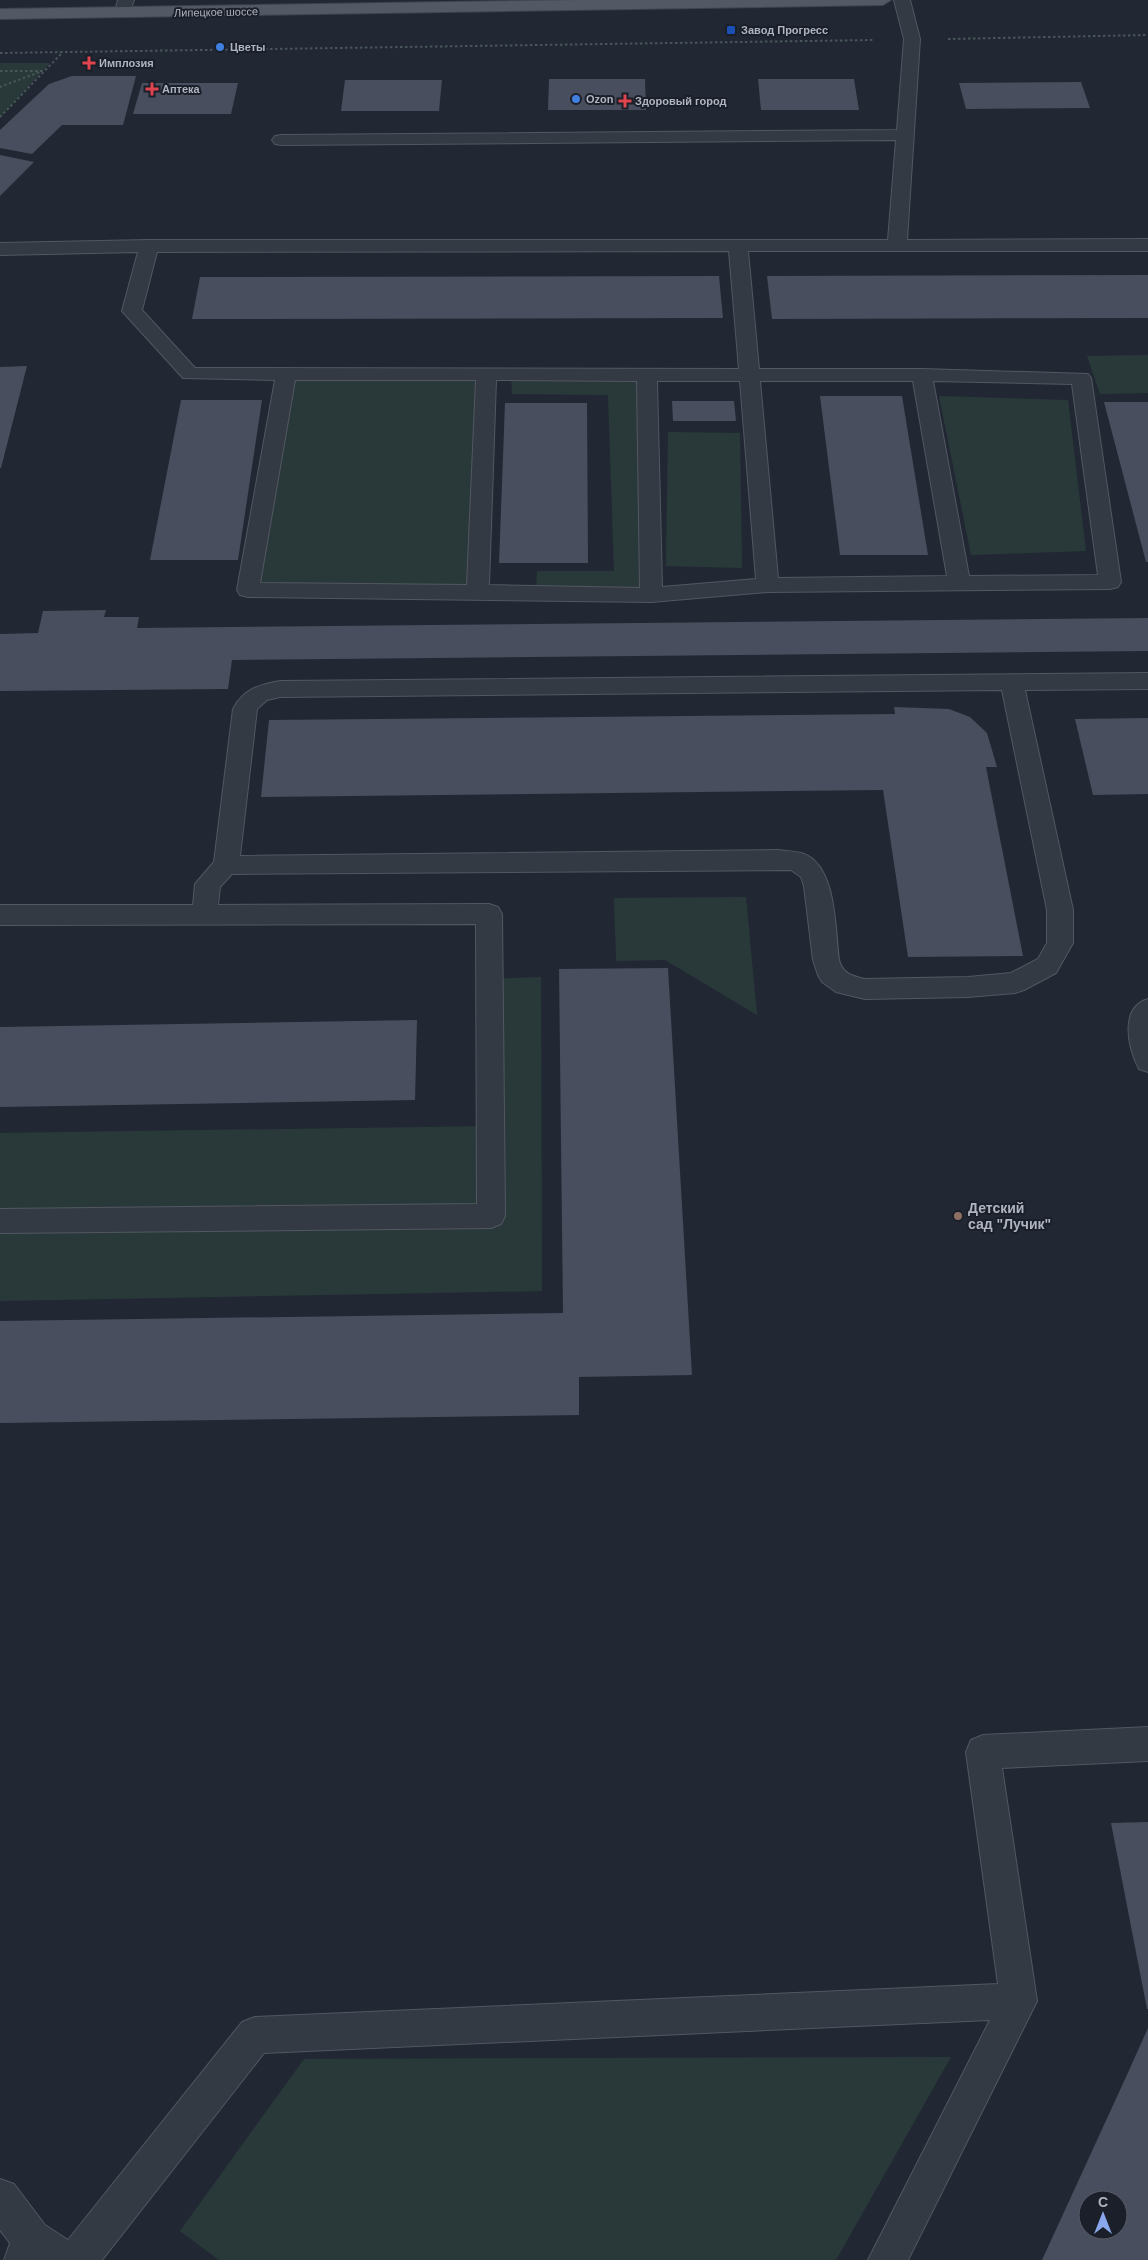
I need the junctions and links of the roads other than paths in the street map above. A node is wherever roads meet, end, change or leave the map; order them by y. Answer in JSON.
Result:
{"nodes":[{"id":1,"x":883,"y":0,"type":"edge"},
{"id":2,"x":902,"y":0,"type":"edge"},
{"id":3,"x":642,"y":2,"type":"edge"},
{"id":4,"x":124,"y":7,"type":"edge"},
{"id":5,"x":0,"y":14,"type":"edge"},
{"id":6,"x":905,"y":135,"type":"junction"},
{"id":7,"x":281,"y":140,"type":"dead end"},
{"id":8,"x":738,"y":245,"type":"junction"},
{"id":9,"x":897,"y":245,"type":"junction"},
{"id":10,"x":1148,"y":245,"type":"edge"},
{"id":11,"x":149,"y":246,"type":"junction"},
{"id":12,"x":0,"y":249,"type":"edge"},
{"id":13,"x":286,"y":374,"type":"junction"},
{"id":14,"x":486,"y":374,"type":"junction"},
{"id":15,"x":646,"y":374,"type":"junction"},
{"id":16,"x":751,"y":375,"type":"junction"},
{"id":17,"x":922,"y":375,"type":"junction"},
{"id":18,"x":959,"y":583,"type":"junction"},
{"id":19,"x":768,"y":585,"type":"junction"},
{"id":20,"x":478,"y":592,"type":"junction"},
{"id":21,"x":651,"y":595,"type":"junction"},
{"id":22,"x":1148,"y":681,"type":"edge"},
{"id":23,"x":1012,"y":682,"type":"junction"},
{"id":24,"x":226,"y":865,"type":"junction"},
{"id":25,"x":0,"y":915,"type":"edge"},
{"id":26,"x":204,"y":915,"type":"junction"},
{"id":27,"x":1148,"y":1009,"type":"edge"},
{"id":28,"x":1148,"y":1061,"type":"edge"},
{"id":29,"x":0,"y":1221,"type":"edge"},
{"id":30,"x":1148,"y":1744,"type":"edge"},
{"id":31,"x":1019,"y":2002,"type":"junction"},
{"id":32,"x":0,"y":2198,"type":"edge"},
{"id":33,"x":27,"y":2249,"type":"edge"},
{"id":34,"x":65,"y":2260,"type":"edge"},
{"id":35,"x":77,"y":2260,"type":"edge"},
{"id":36,"x":887,"y":2260,"type":"edge"}],
"edges":[{"from":1,"to":3,"type":"main road","name":"Липецкое шоссе"},
{"from":2,"to":6,"type":"lane"},
{"from":3,"to":4,"type":"main road","name":"Липецкое шоссе"},
{"from":4,"to":5,"type":"main road","name":"Липецкое шоссе"},
{"from":6,"to":7,"type":"lane"},
{"from":6,"to":9,"type":"lane"},
{"from":8,"to":9,"type":"lane"},
{"from":8,"to":11,"type":"lane"},
{"from":8,"to":16,"type":"lane"},
{"from":9,"to":10,"type":"lane"},
{"from":11,"to":12,"type":"lane"},
{"from":11,"to":13,"type":"lane"},
{"from":13,"to":14,"type":"lane"},
{"from":13,"to":20,"type":"lane"},
{"from":14,"to":15,"type":"lane"},
{"from":14,"to":20,"type":"lane"},
{"from":15,"to":16,"type":"lane"},
{"from":15,"to":21,"type":"lane"},
{"from":16,"to":17,"type":"lane"},
{"from":16,"to":19,"type":"lane"},
{"from":17,"to":18,"type":"lane"},
{"from":17,"to":18,"type":"lane"},
{"from":18,"to":19,"type":"lane"},
{"from":19,"to":21,"type":"lane"},
{"from":20,"to":21,"type":"lane"},
{"from":22,"to":23,"type":"lane"},
{"from":23,"to":24,"type":"lane"},
{"from":23,"to":24,"type":"lane"},
{"from":24,"to":26,"type":"lane"},
{"from":25,"to":26,"type":"lane"},
{"from":26,"to":29,"type":"lane"},
{"from":27,"to":28,"type":"lane"},
{"from":30,"to":31,"type":"lane"},
{"from":31,"to":35,"type":"lane"},
{"from":31,"to":36,"type":"lane"},
{"from":32,"to":33,"type":"lane"},
{"from":33,"to":34,"type":"lane"}]}
